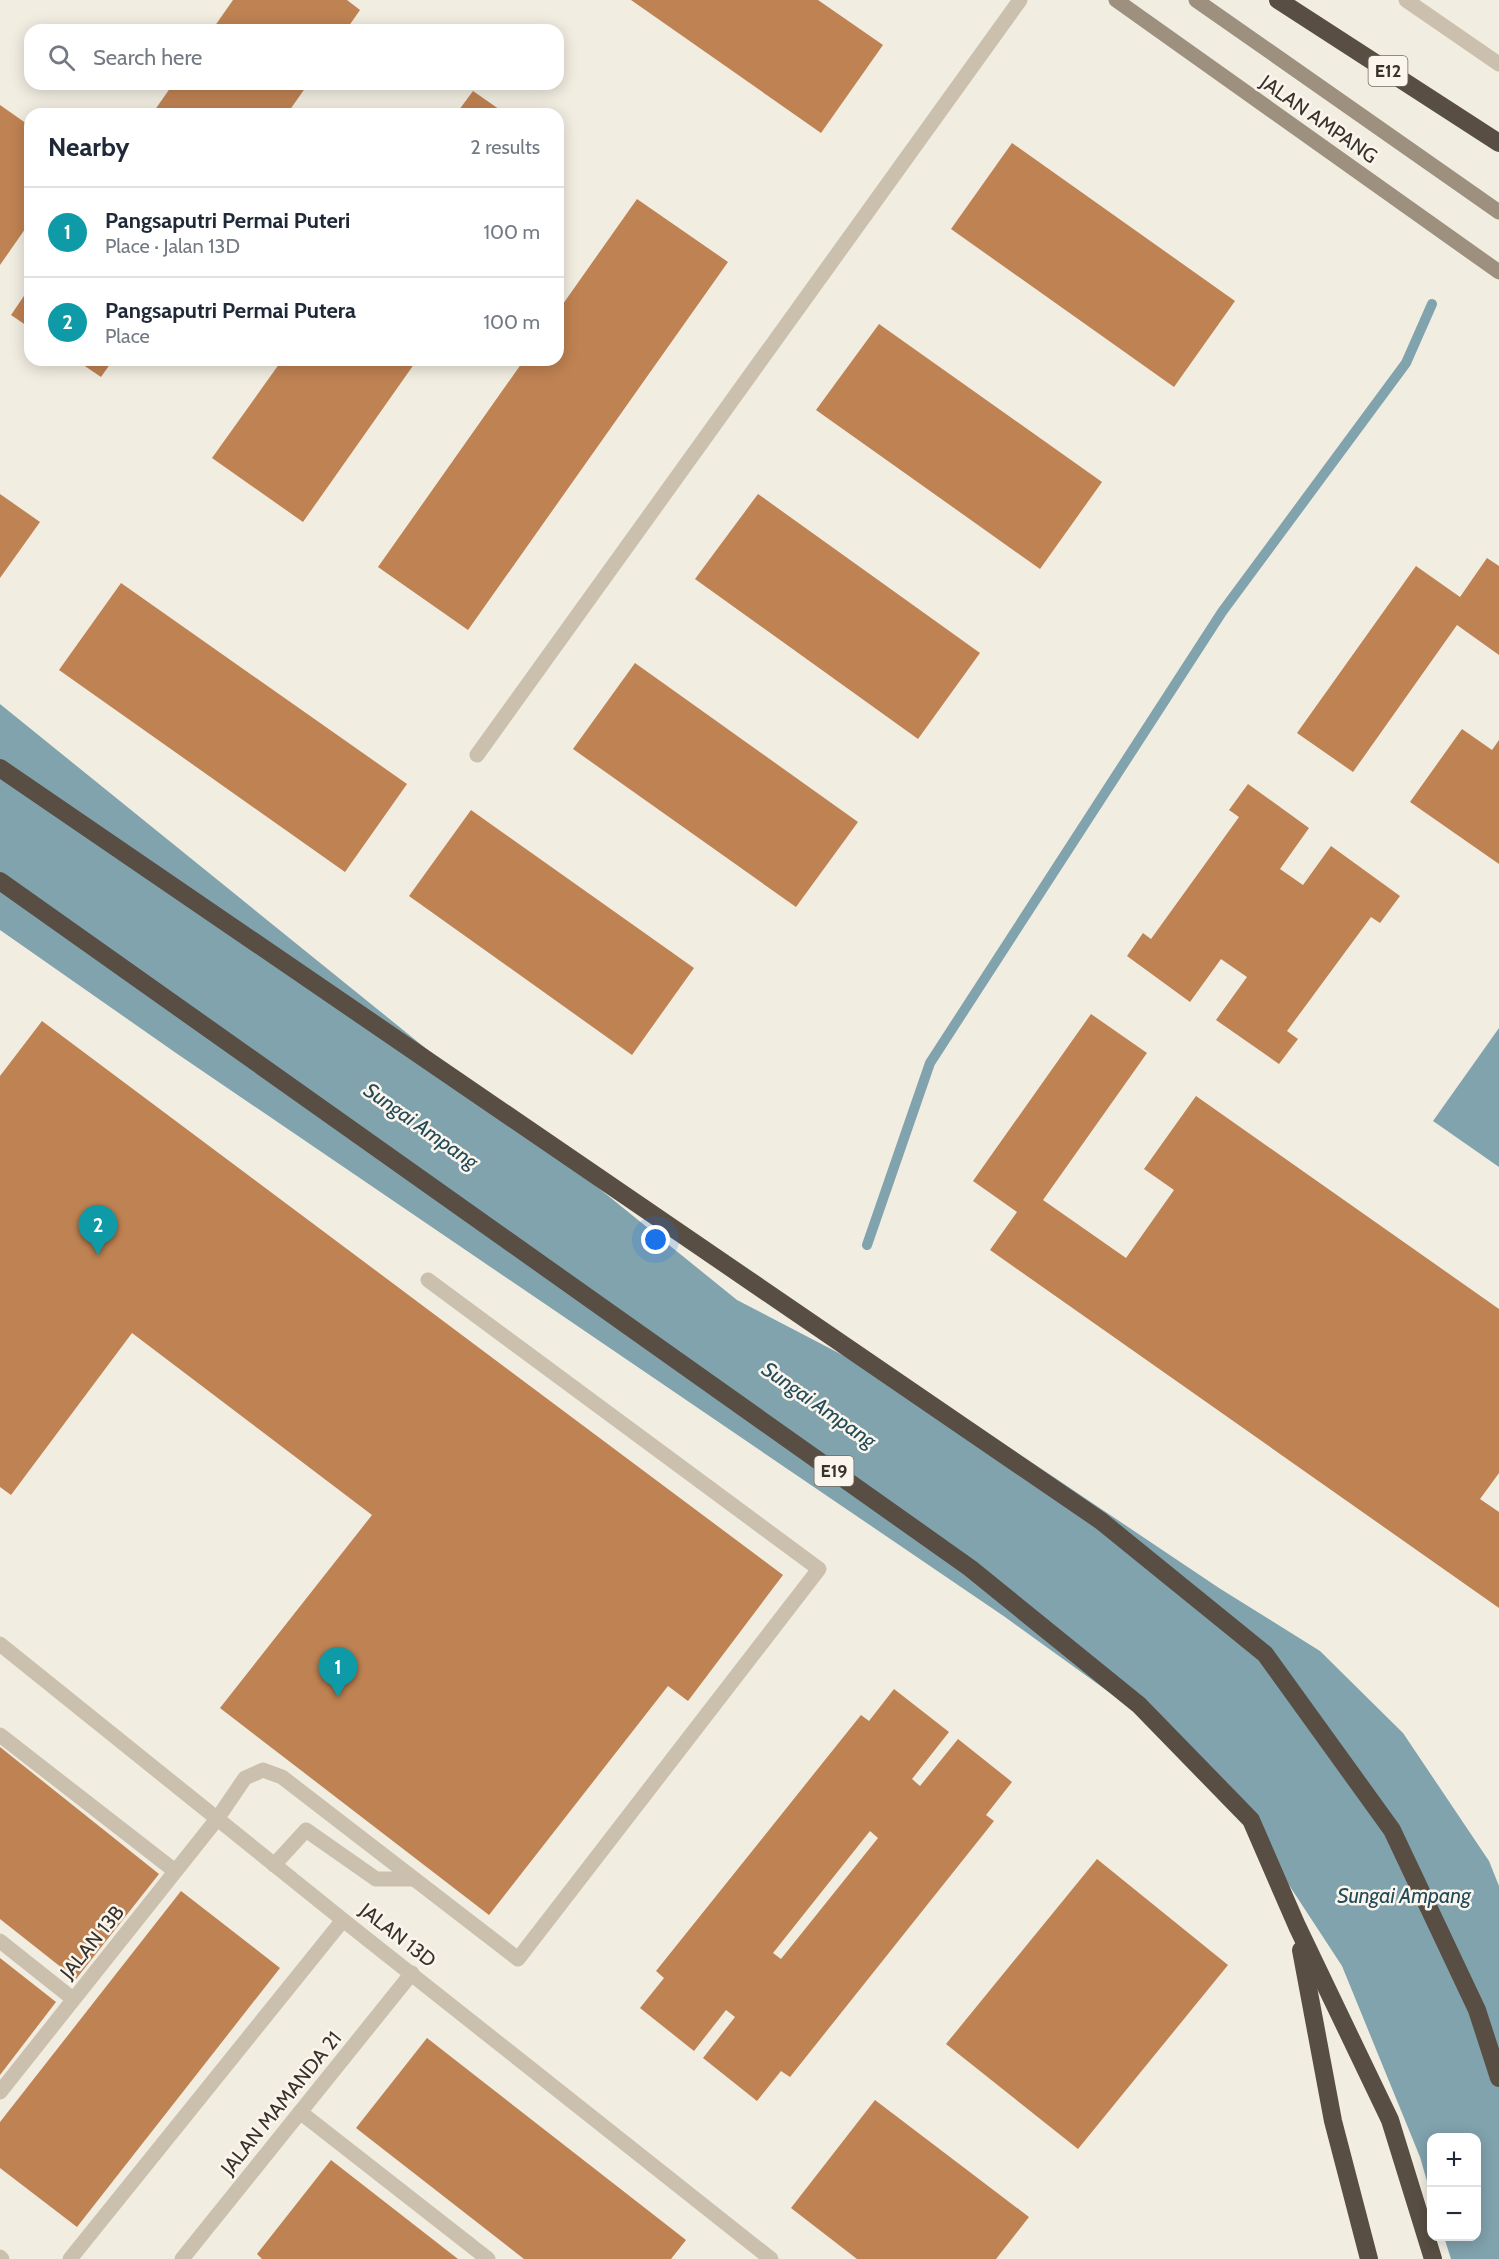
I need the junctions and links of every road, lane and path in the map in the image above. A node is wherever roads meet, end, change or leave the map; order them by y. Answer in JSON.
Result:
{"nodes":[{"id":1,"x":1020,"y":0,"type":"edge"},
{"id":2,"x":1116,"y":0,"type":"edge"},
{"id":3,"x":1196,"y":0,"type":"edge"},
{"id":4,"x":1278,"y":0,"type":"edge"},
{"id":5,"x":1406,"y":0,"type":"edge"},
{"id":6,"x":1499,"y":64,"type":"edge"},
{"id":7,"x":1499,"y":142,"type":"edge"},
{"id":8,"x":1499,"y":212,"type":"edge"},
{"id":9,"x":1499,"y":272,"type":"edge"},
{"id":10,"x":477,"y":755,"type":"dead end"},
{"id":11,"x":0,"y":768,"type":"edge"},
{"id":12,"x":0,"y":880,"type":"edge"},
{"id":13,"x":428,"y":1280,"type":"dead end"},
{"id":14,"x":0,"y":1644,"type":"edge"},
{"id":15,"x":0,"y":1735,"type":"edge"},
{"id":16,"x":217,"y":1819,"type":"junction"},
{"id":17,"x":274,"y":1865,"type":"junction"},
{"id":18,"x":175,"y":1871,"type":"junction"},
{"id":19,"x":414,"y":1879,"type":"junction"},
{"id":20,"x":343,"y":1920,"type":"junction"},
{"id":21,"x":1297,"y":1926,"type":"junction"},
{"id":22,"x":0,"y":1941,"type":"edge"},
{"id":23,"x":412,"y":1973,"type":"junction"},
{"id":24,"x":73,"y":1999,"type":"junction"},
{"id":25,"x":1499,"y":2078,"type":"edge"},
{"id":26,"x":0,"y":2092,"type":"edge"},
{"id":27,"x":300,"y":2112,"type":"junction"},
{"id":28,"x":70,"y":2259,"type":"edge"},
{"id":29,"x":182,"y":2259,"type":"edge"},
{"id":30,"x":488,"y":2259,"type":"edge"},
{"id":31,"x":771,"y":2259,"type":"edge"},
{"id":32,"x":1369,"y":2259,"type":"edge"},
{"id":33,"x":1434,"y":2259,"type":"edge"}],
"edges":[{"from":1,"to":10,"type":"street"},
{"from":2,"to":9,"type":"main road","name":"JALAN AMPANG"},
{"from":3,"to":8,"type":"main road","name":"JALAN AMPANG"},
{"from":4,"to":7,"type":"highway","number":"E12"},
{"from":5,"to":6,"type":"street"},
{"from":11,"to":25,"type":"highway"},
{"from":12,"to":21,"type":"highway","number":"E19"},
{"from":13,"to":19,"type":"street","name":"JALAN 13B"},
{"from":14,"to":16,"type":"street","name":"JALAN 13D"},
{"from":15,"to":18,"type":"street"},
{"from":16,"to":17,"type":"street","name":"JALAN 13D"},
{"from":16,"to":18,"type":"street","name":"JALAN 13B"},
{"from":16,"to":19,"type":"street","name":"JALAN 13B"},
{"from":17,"to":19,"type":"street"},
{"from":17,"to":20,"type":"street","name":"JALAN 13D"},
{"from":18,"to":24,"type":"street","name":"JALAN 13B"},
{"from":20,"to":23,"type":"street","name":"JALAN 13D"},
{"from":20,"to":28,"type":"street"},
{"from":21,"to":32,"type":"highway"},
{"from":21,"to":33,"type":"highway","number":"E19"},
{"from":22,"to":24,"type":"street"},
{"from":23,"to":27,"type":"street","name":"JALAN MAMANDA 21"},
{"from":23,"to":31,"type":"street","name":"JALAN 13D"},
{"from":24,"to":26,"type":"street","name":"JALAN 13B"},
{"from":27,"to":29,"type":"street","name":"JALAN MAMANDA 21"},
{"from":27,"to":30,"type":"street"}]}
